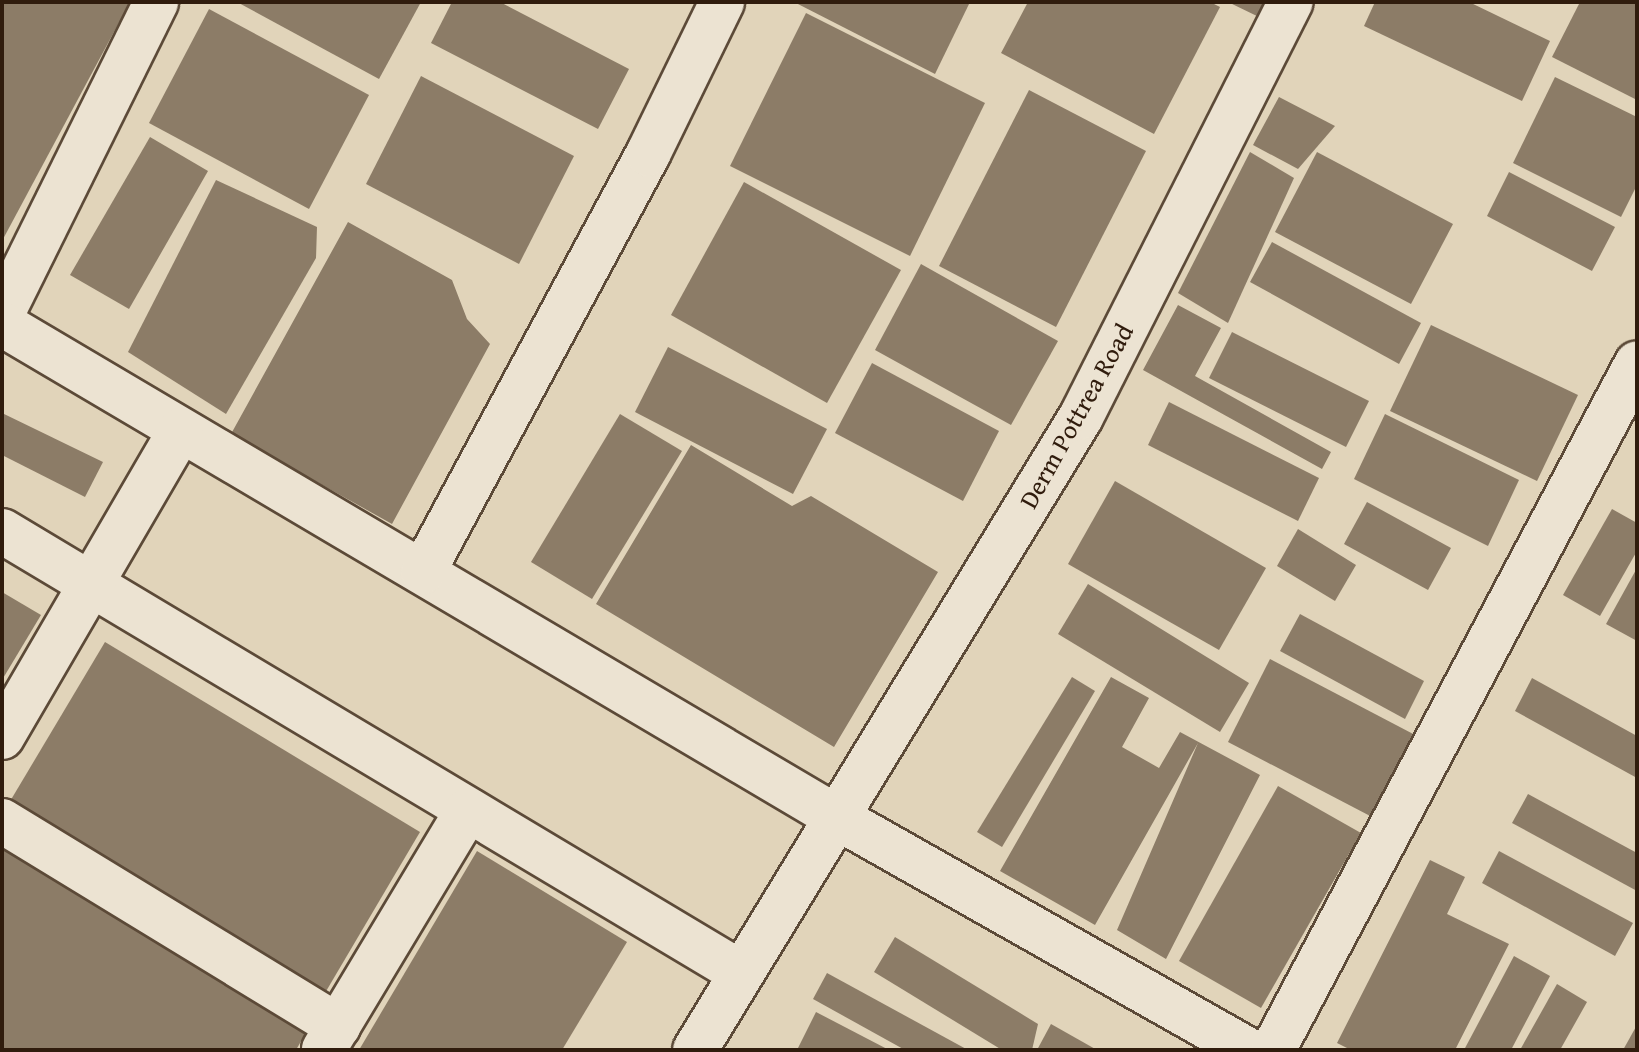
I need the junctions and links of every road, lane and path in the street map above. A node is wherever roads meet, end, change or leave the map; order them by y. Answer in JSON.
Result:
{"nodes":[{"id":1,"x":156,"y":2,"type":"edge"},
{"id":2,"x":722,"y":2,"type":"edge"},
{"id":3,"x":1291,"y":2,"type":"edge"},
{"id":4,"x":2,"y":314,"type":"edge"},
{"id":5,"x":2,"y":324,"type":"edge"},
{"id":6,"x":1637,"y":363,"type":"edge"},
{"id":7,"x":181,"y":430,"type":"junction"},
{"id":8,"x":2,"y":531,"type":"edge"},
{"id":9,"x":423,"y":572,"type":"junction"},
{"id":10,"x":90,"y":585,"type":"junction"},
{"id":11,"x":2,"y":737,"type":"edge"},
{"id":12,"x":467,"y":811,"type":"junction"},
{"id":13,"x":838,"y":818,"type":"junction"},
{"id":14,"x":2,"y":821,"type":"edge"},
{"id":15,"x":741,"y":973,"type":"junction"},
{"id":16,"x":331,"y":1038,"type":"edge"},
{"id":17,"x":695,"y":1050,"type":"edge"},
{"id":18,"x":1248,"y":1050,"type":"edge"},
{"id":19,"x":1273,"y":1050,"type":"edge"}],
"edges":[{"from":1,"to":4,"type":"street"},
{"from":2,"to":9,"type":"street"},
{"from":3,"to":13,"type":"street","name":"Derm Pottrea Road"},
{"from":5,"to":7,"type":"street"},
{"from":6,"to":19,"type":"street"},
{"from":7,"to":9,"type":"street"},
{"from":7,"to":10,"type":"street"},
{"from":8,"to":10,"type":"street"},
{"from":9,"to":13,"type":"street"},
{"from":10,"to":11,"type":"street"},
{"from":10,"to":12,"type":"street"},
{"from":12,"to":15,"type":"street"},
{"from":12,"to":16,"type":"street"},
{"from":13,"to":15,"type":"street","name":"Derm Pottrea Road"},
{"from":13,"to":18,"type":"street"},
{"from":14,"to":16,"type":"street"},
{"from":15,"to":17,"type":"street","name":"Derm Pottrea Road"}]}
